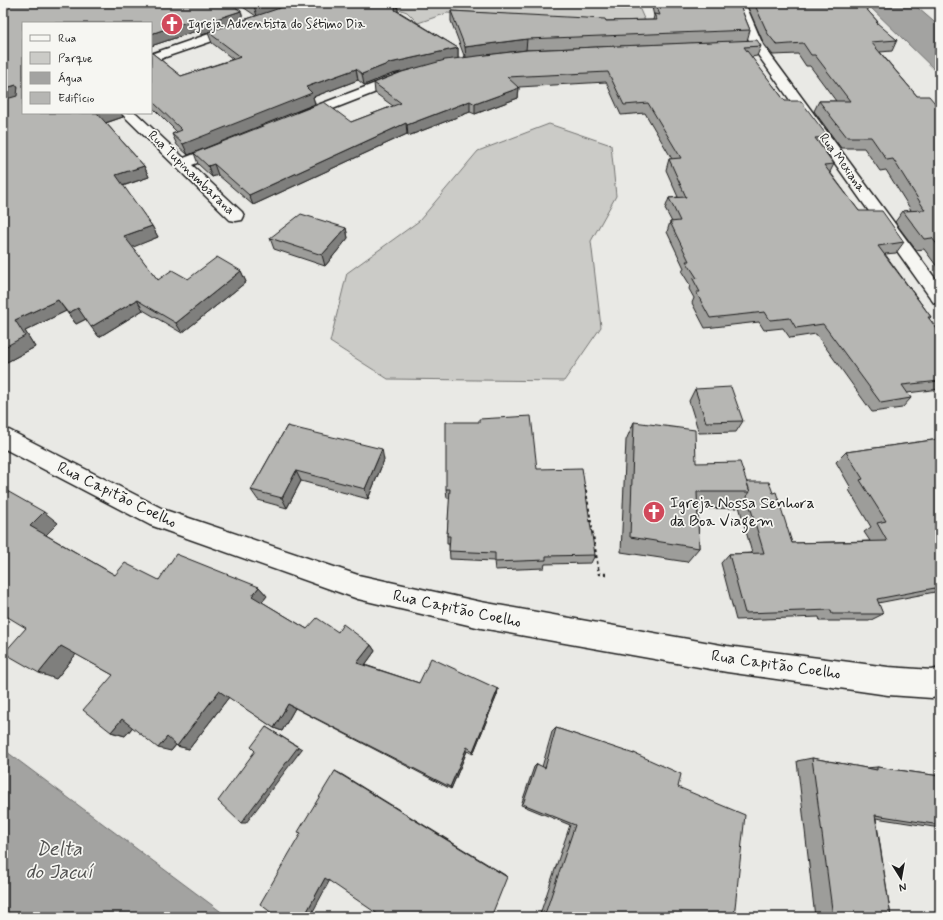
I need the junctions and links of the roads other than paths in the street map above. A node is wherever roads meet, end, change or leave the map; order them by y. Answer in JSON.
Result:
{"nodes":[{"id":1,"x":739,"y":3,"type":"edge"},
{"id":2,"x":247,"y":25,"type":"edge"},
{"id":3,"x":741,"y":45,"type":"edge"},
{"id":4,"x":757,"y":45,"type":"junction"},
{"id":5,"x":152,"y":58,"type":"edge"},
{"id":6,"x":417,"y":72,"type":"edge"},
{"id":7,"x":129,"y":114,"type":"edge"},
{"id":8,"x":289,"y":121,"type":"edge"},
{"id":9,"x":232,"y":144,"type":"edge"},
{"id":10,"x":182,"y":164,"type":"junction"},
{"id":11,"x":236,"y":216,"type":"dead end"},
{"id":12,"x":940,"y":298,"type":"edge"},
{"id":13,"x":3,"y":436,"type":"edge"},
{"id":14,"x":940,"y":682,"type":"edge"}],
"edges":[{"from":1,"to":4,"type":"street","name":"Rua Mexiana"},
{"from":2,"to":5,"type":"street"},
{"from":3,"to":4,"type":"street"},
{"from":4,"to":12,"type":"street","name":"Rua Mexiana"},
{"from":6,"to":8,"type":"street"},
{"from":7,"to":10,"type":"street","name":"Rua Tupinambarana"},
{"from":9,"to":10,"type":"street"},
{"from":10,"to":11,"type":"street","name":"Rua Tupinambarana"},
{"from":13,"to":14,"type":"street","name":"Rua Capitão Coelho"}]}
